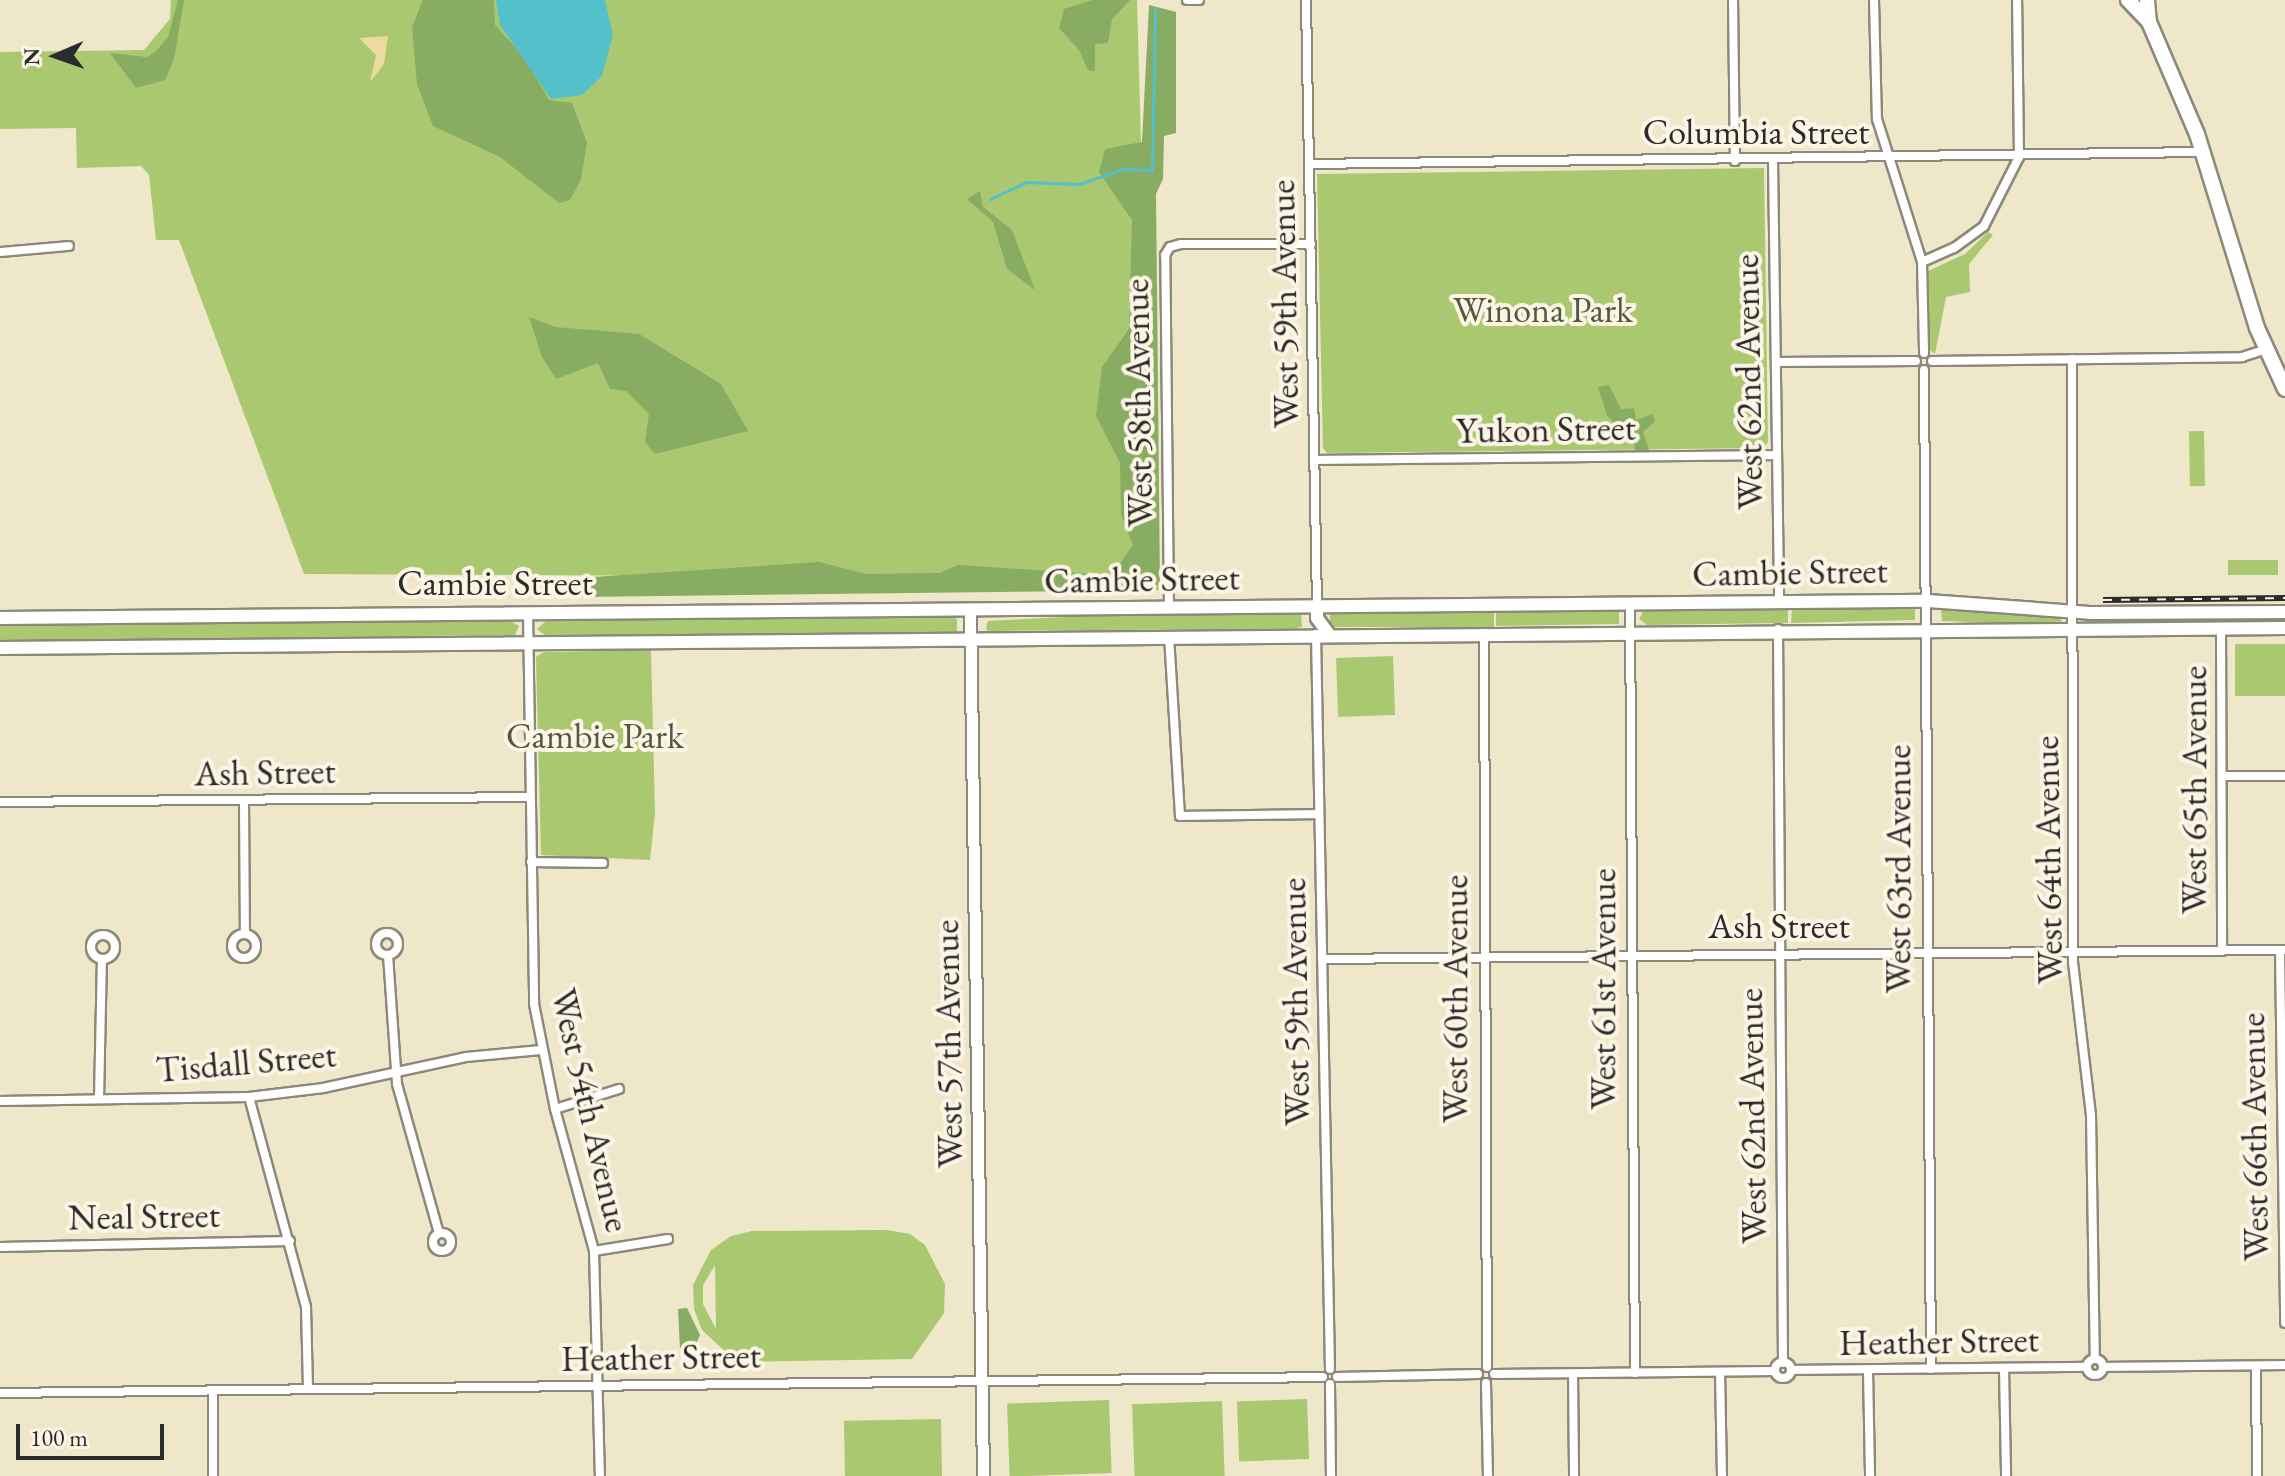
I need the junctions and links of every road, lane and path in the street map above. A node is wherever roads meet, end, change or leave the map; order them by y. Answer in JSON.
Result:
{"nodes":[{"id":1,"x":1187,"y":0,"type":"edge"},
{"id":2,"x":1199,"y":0,"type":"edge"},
{"id":3,"x":1306,"y":0,"type":"edge"},
{"id":4,"x":1733,"y":0,"type":"edge"},
{"id":5,"x":1874,"y":0,"type":"edge"},
{"id":6,"x":2017,"y":0,"type":"edge"},
{"id":7,"x":2128,"y":0,"type":"edge"},
{"id":8,"x":2147,"y":0,"type":"edge"},
{"id":9,"x":2149,"y":22,"type":"junction"},
{"id":10,"x":2204,"y":152,"type":"junction"},
{"id":11,"x":2019,"y":157,"type":"junction"},
{"id":12,"x":1887,"y":159,"type":"junction"},
{"id":13,"x":1735,"y":161,"type":"junction"},
{"id":14,"x":1773,"y":161,"type":"junction"},
{"id":15,"x":1309,"y":164,"type":"junction"},
{"id":16,"x":1311,"y":244,"type":"junction"},
{"id":17,"x":69,"y":246,"type":"dead end"},
{"id":18,"x":0,"y":252,"type":"edge"},
{"id":19,"x":1922,"y":262,"type":"junction"},
{"id":20,"x":2267,"y":349,"type":"junction"},
{"id":21,"x":1924,"y":353,"type":"junction"},
{"id":22,"x":2072,"y":359,"type":"junction"},
{"id":23,"x":1916,"y":361,"type":"junction"},
{"id":24,"x":1932,"y":361,"type":"junction"},
{"id":25,"x":1776,"y":362,"type":"junction"},
{"id":26,"x":1924,"y":370,"type":"junction"},
{"id":27,"x":2285,"y":389,"type":"edge"},
{"id":28,"x":1777,"y":455,"type":"junction"},
{"id":29,"x":1315,"y":460,"type":"junction"},
{"id":30,"x":1928,"y":601,"type":"junction"},
{"id":31,"x":1779,"y":603,"type":"junction"},
{"id":32,"x":1630,"y":604,"type":"junction"},
{"id":33,"x":1169,"y":609,"type":"junction"},
{"id":34,"x":970,"y":611,"type":"junction"},
{"id":35,"x":528,"y":612,"type":"junction"},
{"id":36,"x":1317,"y":612,"type":"junction"},
{"id":37,"x":2076,"y":612,"type":"junction"},
{"id":38,"x":2285,"y":612,"type":"edge"},
{"id":39,"x":0,"y":618,"type":"edge"},
{"id":40,"x":1927,"y":628,"type":"junction"},
{"id":41,"x":2285,"y":628,"type":"edge"},
{"id":42,"x":1778,"y":629,"type":"junction"},
{"id":43,"x":1630,"y":630,"type":"junction"},
{"id":44,"x":2221,"y":630,"type":"junction"},
{"id":45,"x":2076,"y":631,"type":"junction"},
{"id":46,"x":1484,"y":632,"type":"junction"},
{"id":47,"x":1316,"y":633,"type":"junction"},
{"id":48,"x":1169,"y":635,"type":"junction"},
{"id":49,"x":970,"y":638,"type":"junction"},
{"id":50,"x":528,"y":643,"type":"junction"},
{"id":51,"x":0,"y":648,"type":"edge"},
{"id":52,"x":2222,"y":776,"type":"junction"},
{"id":53,"x":2285,"y":776,"type":"edge"},
{"id":54,"x":530,"y":797,"type":"junction"},
{"id":55,"x":244,"y":800,"type":"junction"},
{"id":56,"x":0,"y":802,"type":"edge"},
{"id":57,"x":1319,"y":814,"type":"junction"},
{"id":58,"x":531,"y":862,"type":"junction"},
{"id":59,"x":603,"y":863,"type":"dead end"},
{"id":60,"x":245,"y":934,"type":"dead end"},
{"id":61,"x":2282,"y":950,"type":"edge"},
{"id":62,"x":2222,"y":951,"type":"junction"},
{"id":63,"x":2073,"y":952,"type":"junction"},
{"id":64,"x":1925,"y":953,"type":"junction"},
{"id":65,"x":1777,"y":954,"type":"junction"},
{"id":66,"x":388,"y":955,"type":"dead end"},
{"id":67,"x":1629,"y":955,"type":"junction"},
{"id":68,"x":1481,"y":956,"type":"junction"},
{"id":69,"x":102,"y":959,"type":"dead end"},
{"id":70,"x":1322,"y":959,"type":"junction"},
{"id":71,"x":541,"y":1050,"type":"junction"},
{"id":72,"x":395,"y":1070,"type":"junction"},
{"id":73,"x":619,"y":1089,"type":"dead end"},
{"id":74,"x":249,"y":1097,"type":"junction"},
{"id":75,"x":99,"y":1099,"type":"junction"},
{"id":76,"x":0,"y":1101,"type":"edge"},
{"id":77,"x":555,"y":1109,"type":"junction"},
{"id":78,"x":439,"y":1233,"type":"dead end"},
{"id":79,"x":668,"y":1239,"type":"dead end"},
{"id":80,"x":290,"y":1241,"type":"junction"},
{"id":81,"x":0,"y":1247,"type":"edge"},
{"id":82,"x":594,"y":1251,"type":"junction"},
{"id":83,"x":2285,"y":1323,"type":"edge"},
{"id":84,"x":2095,"y":1359,"type":"junction"},
{"id":85,"x":1783,"y":1363,"type":"junction"},
{"id":86,"x":2285,"y":1365,"type":"edge"},
{"id":87,"x":2256,"y":1366,"type":"junction"},
{"id":88,"x":1487,"y":1367,"type":"junction"},
{"id":89,"x":2087,"y":1367,"type":"junction"},
{"id":90,"x":2103,"y":1367,"type":"junction"},
{"id":91,"x":2004,"y":1368,"type":"junction"},
{"id":92,"x":1931,"y":1369,"type":"junction"},
{"id":93,"x":1791,"y":1370,"type":"junction"},
{"id":94,"x":1868,"y":1370,"type":"junction"},
{"id":95,"x":1775,"y":1371,"type":"junction"},
{"id":96,"x":1720,"y":1372,"type":"junction"},
{"id":97,"x":1635,"y":1373,"type":"junction"},
{"id":98,"x":1478,"y":1374,"type":"junction"},
{"id":99,"x":1494,"y":1374,"type":"junction"},
{"id":100,"x":1573,"y":1374,"type":"junction"},
{"id":101,"x":1330,"y":1377,"type":"junction"},
{"id":102,"x":982,"y":1381,"type":"junction"},
{"id":103,"x":1486,"y":1383,"type":"junction"},
{"id":104,"x":599,"y":1385,"type":"junction"},
{"id":105,"x":308,"y":1389,"type":"junction"},
{"id":106,"x":213,"y":1391,"type":"junction"},
{"id":107,"x":0,"y":1393,"type":"edge"},
{"id":108,"x":213,"y":1476,"type":"edge"},
{"id":109,"x":600,"y":1476,"type":"edge"},
{"id":110,"x":983,"y":1476,"type":"edge"},
{"id":111,"x":1331,"y":1476,"type":"edge"},
{"id":112,"x":1488,"y":1476,"type":"edge"},
{"id":113,"x":1574,"y":1476,"type":"edge"},
{"id":114,"x":1722,"y":1476,"type":"edge"},
{"id":115,"x":1870,"y":1476,"type":"edge"},
{"id":116,"x":2006,"y":1476,"type":"edge"},
{"id":117,"x":2257,"y":1476,"type":"edge"}],
"edges":[{"from":1,"to":2,"type":"street"},
{"from":3,"to":15,"type":"street","name":"West 59th Avenue"},
{"from":4,"to":13,"type":"street"},
{"from":5,"to":12,"type":"street"},
{"from":6,"to":11,"type":"street"},
{"from":7,"to":9,"type":"main road"},
{"from":8,"to":9,"type":"main road"},
{"from":9,"to":10,"type":"main road"},
{"from":10,"to":11,"type":"street","name":"Columbia Street"},
{"from":10,"to":20,"type":"main road"},
{"from":11,"to":12,"type":"street","name":"Columbia Street"},
{"from":11,"to":19,"type":"street"},
{"from":12,"to":14,"type":"street","name":"Columbia Street"},
{"from":12,"to":19,"type":"street"},
{"from":13,"to":14,"type":"street","name":"Columbia Street"},
{"from":13,"to":15,"type":"street","name":"Columbia Street"},
{"from":14,"to":25,"type":"street","name":"West 62nd Avenue"},
{"from":15,"to":16,"type":"street","name":"West 59th Avenue"},
{"from":16,"to":29,"type":"street","name":"West 59th Avenue"},
{"from":16,"to":33,"type":"street","name":"West 58th Avenue"},
{"from":17,"to":18,"type":"street"},
{"from":19,"to":21,"type":"street"},
{"from":20,"to":22,"type":"street"},
{"from":20,"to":27,"type":"main road"},
{"from":21,"to":23,"type":"street"},
{"from":21,"to":24,"type":"street"},
{"from":22,"to":24,"type":"street"},
{"from":22,"to":37,"type":"street","name":"West 64th Avenue"},
{"from":23,"to":25,"type":"street"},
{"from":23,"to":26,"type":"street"},
{"from":24,"to":26,"type":"street"},
{"from":25,"to":28,"type":"street","name":"West 62nd Avenue"},
{"from":26,"to":30,"type":"street","name":"West 63rd Avenue"},
{"from":28,"to":29,"type":"street","name":"Yukon Street"},
{"from":28,"to":31,"type":"street","name":"West 62nd Avenue"},
{"from":29,"to":36,"type":"street","name":"West 59th Avenue"},
{"from":30,"to":31,"type":"main road","name":"Cambie Street"},
{"from":30,"to":37,"type":"main road","name":"Cambie Street"},
{"from":30,"to":40,"type":"street","name":"West 63rd Avenue"},
{"from":31,"to":32,"type":"main road","name":"Cambie Street"},
{"from":32,"to":36,"type":"main road","name":"Cambie Street"},
{"from":32,"to":43,"type":"street","name":"West 61st Avenue"},
{"from":33,"to":34,"type":"main road","name":"Cambie Street"},
{"from":33,"to":36,"type":"main road","name":"Cambie Street"},
{"from":34,"to":35,"type":"main road","name":"Cambie Street"},
{"from":34,"to":49,"type":"street","name":"West 57th Avenue"},
{"from":35,"to":39,"type":"main road","name":"Cambie Street"},
{"from":35,"to":50,"type":"street","name":"West 54th Avenue"},
{"from":36,"to":47,"type":"main road"},
{"from":36,"to":47,"type":"main road"},
{"from":37,"to":38,"type":"main road","name":"Cambie Street"},
{"from":37,"to":45,"type":"street","name":"West 64th Avenue"},
{"from":40,"to":42,"type":"main road","name":"Cambie Street"},
{"from":40,"to":45,"type":"main road","name":"Cambie Street"},
{"from":40,"to":64,"type":"street","name":"West 63rd Avenue"},
{"from":41,"to":44,"type":"main road","name":"Cambie Street"},
{"from":42,"to":43,"type":"main road","name":"Cambie Street"},
{"from":42,"to":65,"type":"street","name":"West 62nd Avenue"},
{"from":43,"to":46,"type":"main road","name":"Cambie Street"},
{"from":43,"to":67,"type":"street","name":"West 61st Avenue"},
{"from":44,"to":45,"type":"main road","name":"Cambie Street"},
{"from":44,"to":52,"type":"street","name":"West 65th Avenue"},
{"from":45,"to":63,"type":"street","name":"West 64th Avenue"},
{"from":46,"to":47,"type":"main road","name":"Cambie Street"},
{"from":46,"to":68,"type":"street","name":"West 60th Avenue"},
{"from":47,"to":48,"type":"main road","name":"Cambie Street"},
{"from":47,"to":57,"type":"street","name":"West 59th Avenue"},
{"from":48,"to":49,"type":"main road","name":"Cambie Street"},
{"from":48,"to":57,"type":"street"},
{"from":49,"to":50,"type":"main road","name":"Cambie Street"},
{"from":49,"to":102,"type":"street","name":"West 57th Avenue"},
{"from":50,"to":51,"type":"main road","name":"Cambie Street"},
{"from":50,"to":54,"type":"street","name":"West 54th Avenue"},
{"from":52,"to":53,"type":"street"},
{"from":52,"to":62,"type":"street","name":"West 65th Avenue"},
{"from":54,"to":55,"type":"street","name":"Ash Street"},
{"from":54,"to":58,"type":"street","name":"West 54th Avenue"},
{"from":55,"to":56,"type":"street","name":"Ash Street"},
{"from":55,"to":60,"type":"street"},
{"from":57,"to":70,"type":"street","name":"West 59th Avenue"},
{"from":58,"to":59,"type":"street"},
{"from":58,"to":71,"type":"street","name":"West 54th Avenue"},
{"from":61,"to":62,"type":"street","name":"Ash Street"},
{"from":61,"to":83,"type":"street","name":"West 66th Avenue"},
{"from":62,"to":63,"type":"street","name":"Ash Street"},
{"from":63,"to":64,"type":"street","name":"Ash Street"},
{"from":63,"to":84,"type":"street","name":"West 64th Avenue"},
{"from":64,"to":65,"type":"street","name":"Ash Street"},
{"from":64,"to":92,"type":"street","name":"West 63rd Avenue"},
{"from":65,"to":67,"type":"street","name":"Ash Street"},
{"from":65,"to":85,"type":"street","name":"West 62nd Avenue"},
{"from":66,"to":72,"type":"street"},
{"from":67,"to":68,"type":"street","name":"Ash Street"},
{"from":67,"to":97,"type":"street","name":"West 61st Avenue"},
{"from":68,"to":70,"type":"street","name":"Ash Street"},
{"from":68,"to":88,"type":"street","name":"West 60th Avenue"},
{"from":69,"to":75,"type":"street"},
{"from":70,"to":101,"type":"street","name":"West 59th Avenue"},
{"from":71,"to":72,"type":"street","name":"Tisdall Street"},
{"from":71,"to":77,"type":"street","name":"West 54th Avenue"},
{"from":72,"to":74,"type":"street","name":"Tisdall Street"},
{"from":72,"to":78,"type":"street"},
{"from":73,"to":77,"type":"street"},
{"from":74,"to":75,"type":"street","name":"Tisdall Street"},
{"from":74,"to":80,"type":"street"},
{"from":75,"to":76,"type":"street","name":"Tisdall Street"},
{"from":77,"to":82,"type":"street","name":"West 54th Avenue"},
{"from":79,"to":82,"type":"street"},
{"from":80,"to":81,"type":"street","name":"Neal Street"},
{"from":80,"to":105,"type":"street"},
{"from":82,"to":104,"type":"street","name":"West 54th Avenue"},
{"from":84,"to":89,"type":"street"},
{"from":84,"to":90,"type":"street"},
{"from":85,"to":93,"type":"street"},
{"from":85,"to":95,"type":"street"},
{"from":86,"to":87,"type":"street"},
{"from":87,"to":90,"type":"street"},
{"from":87,"to":117,"type":"street"},
{"from":88,"to":98,"type":"street"},
{"from":88,"to":99,"type":"street"},
{"from":89,"to":90,"type":"street","name":"Heather Street"},
{"from":89,"to":91,"type":"street","name":"Heather Street"},
{"from":91,"to":92,"type":"street","name":"Heather Street"},
{"from":91,"to":116,"type":"street"},
{"from":92,"to":94,"type":"street","name":"Heather Street"},
{"from":93,"to":94,"type":"street","name":"Heather Street"},
{"from":93,"to":95,"type":"street","name":"Heather Street"},
{"from":94,"to":115,"type":"street"},
{"from":95,"to":96,"type":"street"},
{"from":96,"to":97,"type":"street"},
{"from":96,"to":114,"type":"street"},
{"from":97,"to":100,"type":"street"},
{"from":98,"to":101,"type":"street","name":"Heather Street"},
{"from":98,"to":103,"type":"street"},
{"from":99,"to":100,"type":"street"},
{"from":99,"to":103,"type":"street"},
{"from":100,"to":113,"type":"street"},
{"from":101,"to":102,"type":"street","name":"Heather Street"},
{"from":101,"to":111,"type":"street","name":"West 59th Avenue"},
{"from":102,"to":104,"type":"street","name":"Heather Street"},
{"from":102,"to":110,"type":"street","name":"West 57th Avenue"},
{"from":103,"to":112,"type":"street"},
{"from":104,"to":105,"type":"street","name":"Heather Street"},
{"from":104,"to":109,"type":"street","name":"West 54th Avenue"},
{"from":105,"to":106,"type":"street","name":"Heather Street"},
{"from":106,"to":107,"type":"street","name":"Heather Street"},
{"from":106,"to":108,"type":"street"}]}
